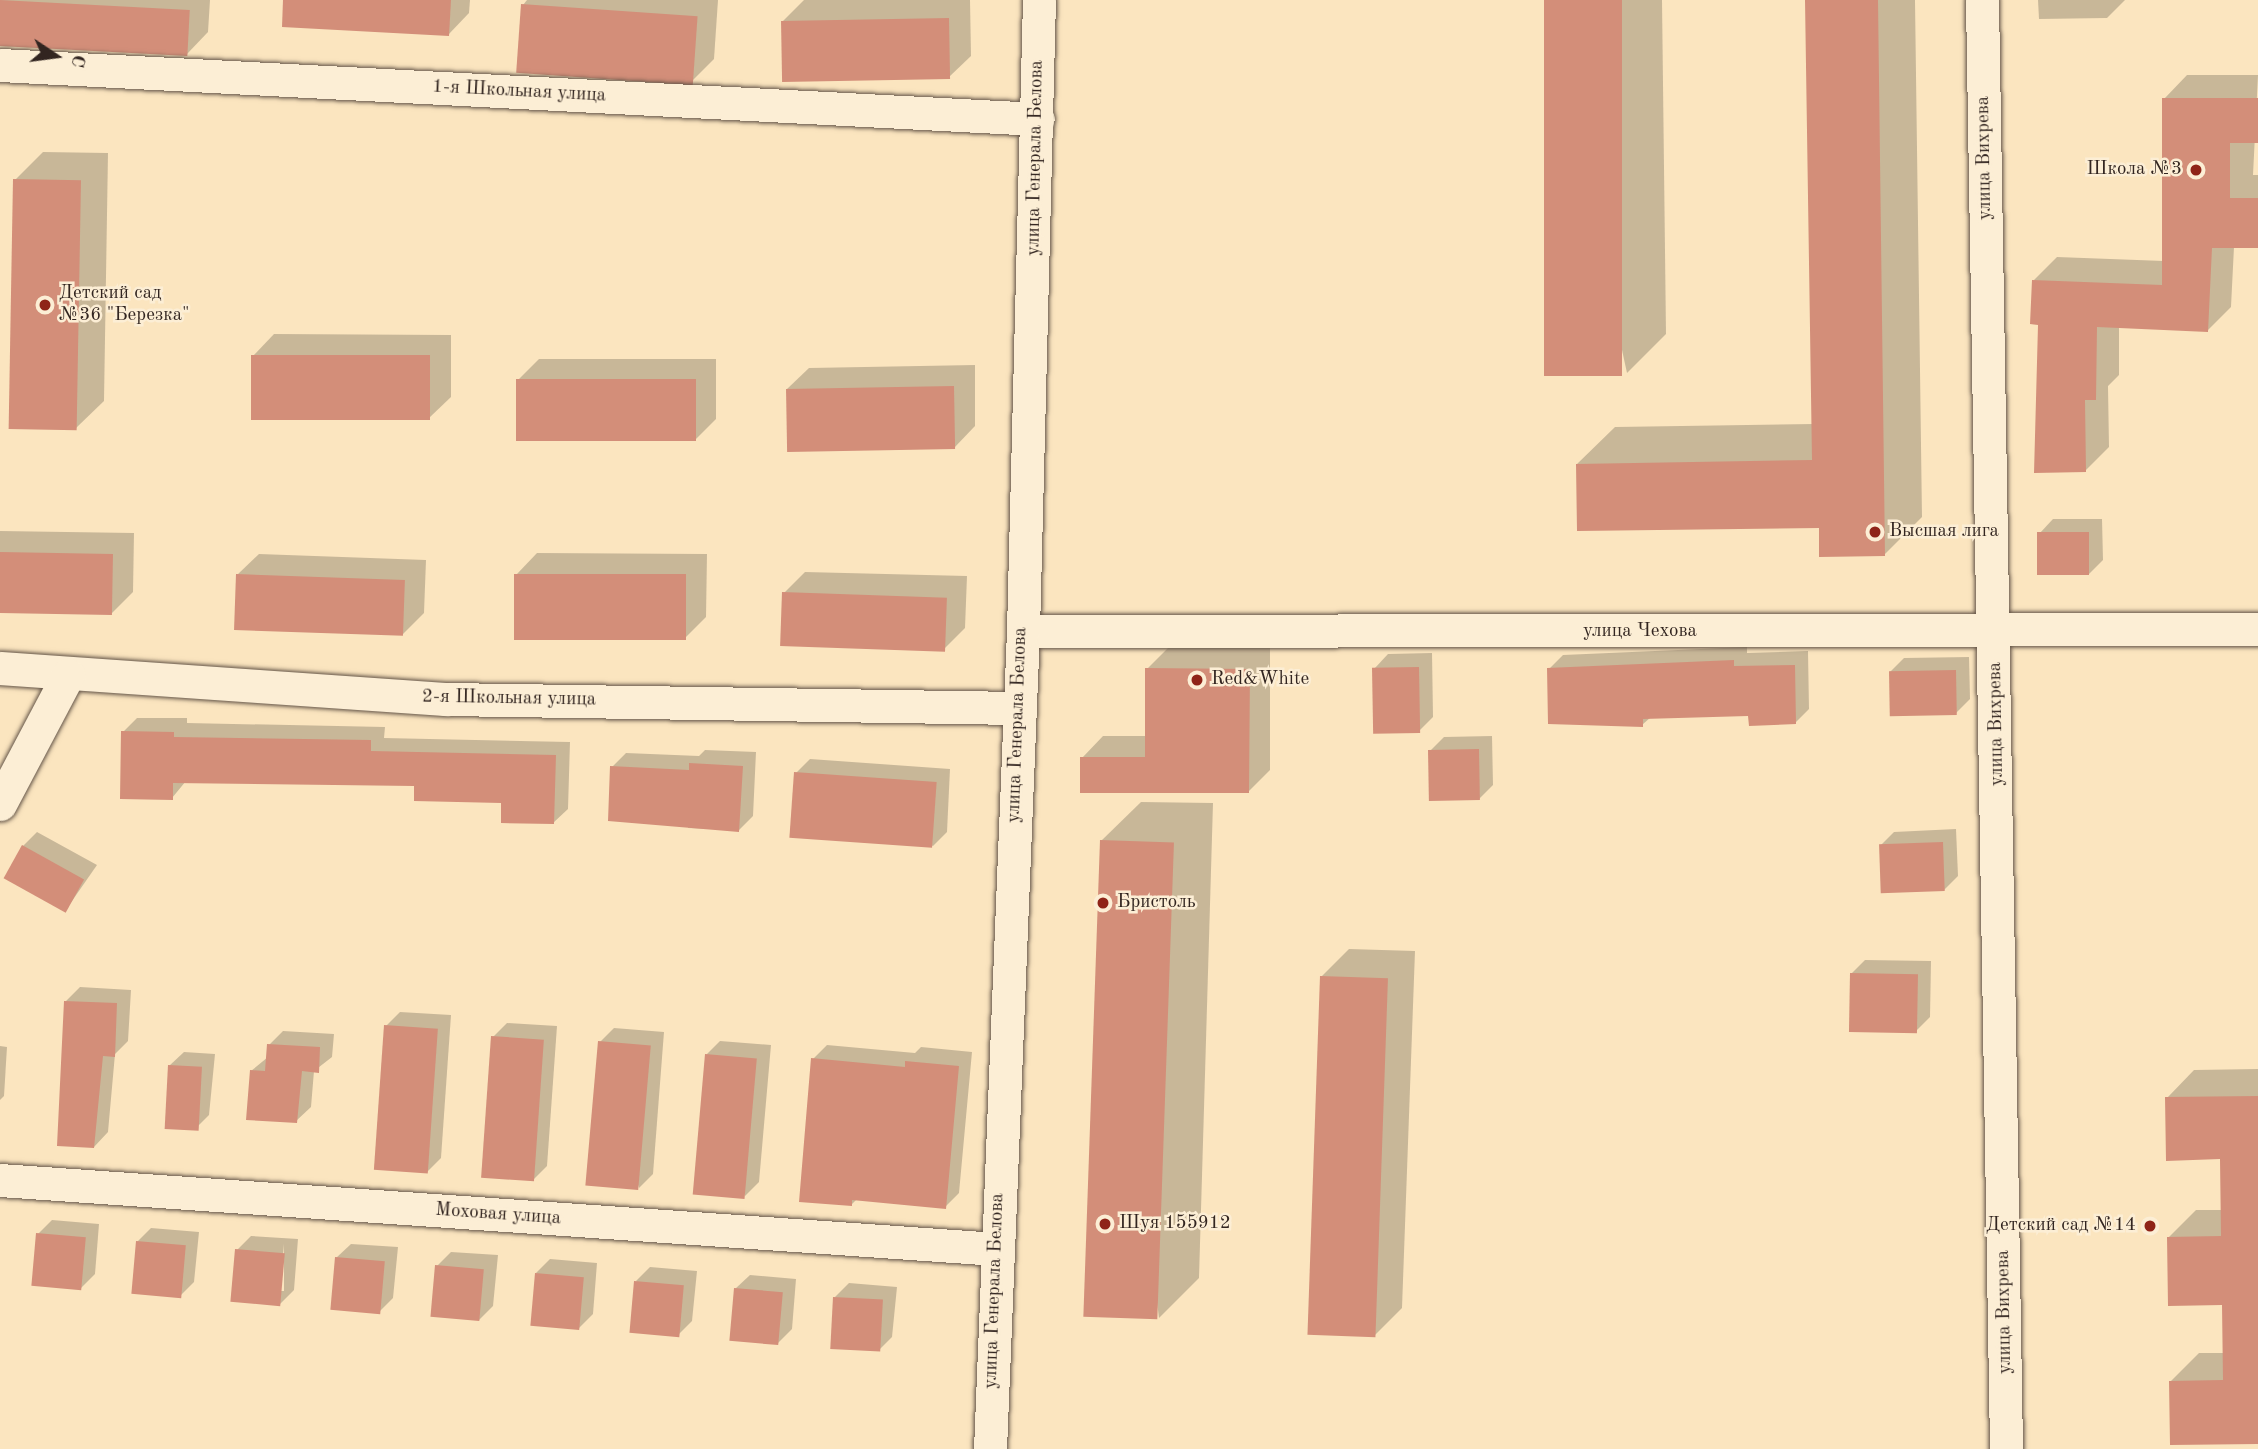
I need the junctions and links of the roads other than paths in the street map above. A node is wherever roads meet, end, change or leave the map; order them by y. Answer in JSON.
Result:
{"nodes":[{"id":1,"x":1039,"y":0,"type":"edge"},
{"id":2,"x":1982,"y":0,"type":"edge"},
{"id":3,"x":0,"y":65,"type":"edge"},
{"id":4,"x":1038,"y":119,"type":"junction"},
{"id":5,"x":2258,"y":629,"type":"edge"},
{"id":6,"x":1023,"y":631,"type":"junction"},
{"id":7,"x":1996,"y":631,"type":"junction"},
{"id":8,"x":0,"y":668,"type":"edge"},
{"id":9,"x":68,"y":676,"type":"junction"},
{"id":10,"x":1019,"y":708,"type":"junction"},
{"id":11,"x":0,"y":804,"type":"edge"},
{"id":12,"x":0,"y":1180,"type":"edge"},
{"id":13,"x":996,"y":1249,"type":"junction"},
{"id":14,"x":990,"y":1449,"type":"edge"},
{"id":15,"x":2007,"y":1449,"type":"edge"}],
"edges":[{"from":1,"to":4,"type":"street","name":"улица Генерала Белова"},
{"from":2,"to":7,"type":"street","name":"улица Вихрева"},
{"from":3,"to":4,"type":"street","name":"1-я Школьная улица"},
{"from":4,"to":6,"type":"street","name":"улица Генерала Белова"},
{"from":5,"to":7,"type":"street","name":"улица Чехова"},
{"from":6,"to":7,"type":"street","name":"улица Чехова"},
{"from":6,"to":10,"type":"street","name":"улица Генерала Белова"},
{"from":7,"to":15,"type":"street","name":"улица Вихрева"},
{"from":8,"to":9,"type":"street","name":"2-я Школьная улица"},
{"from":9,"to":10,"type":"street","name":"2-я Школьная улица"},
{"from":9,"to":11,"type":"street"},
{"from":10,"to":13,"type":"street","name":"улица Генерала Белова"},
{"from":12,"to":13,"type":"street","name":"Моховая улица"},
{"from":13,"to":14,"type":"street","name":"улица Генерала Белова"}]}
